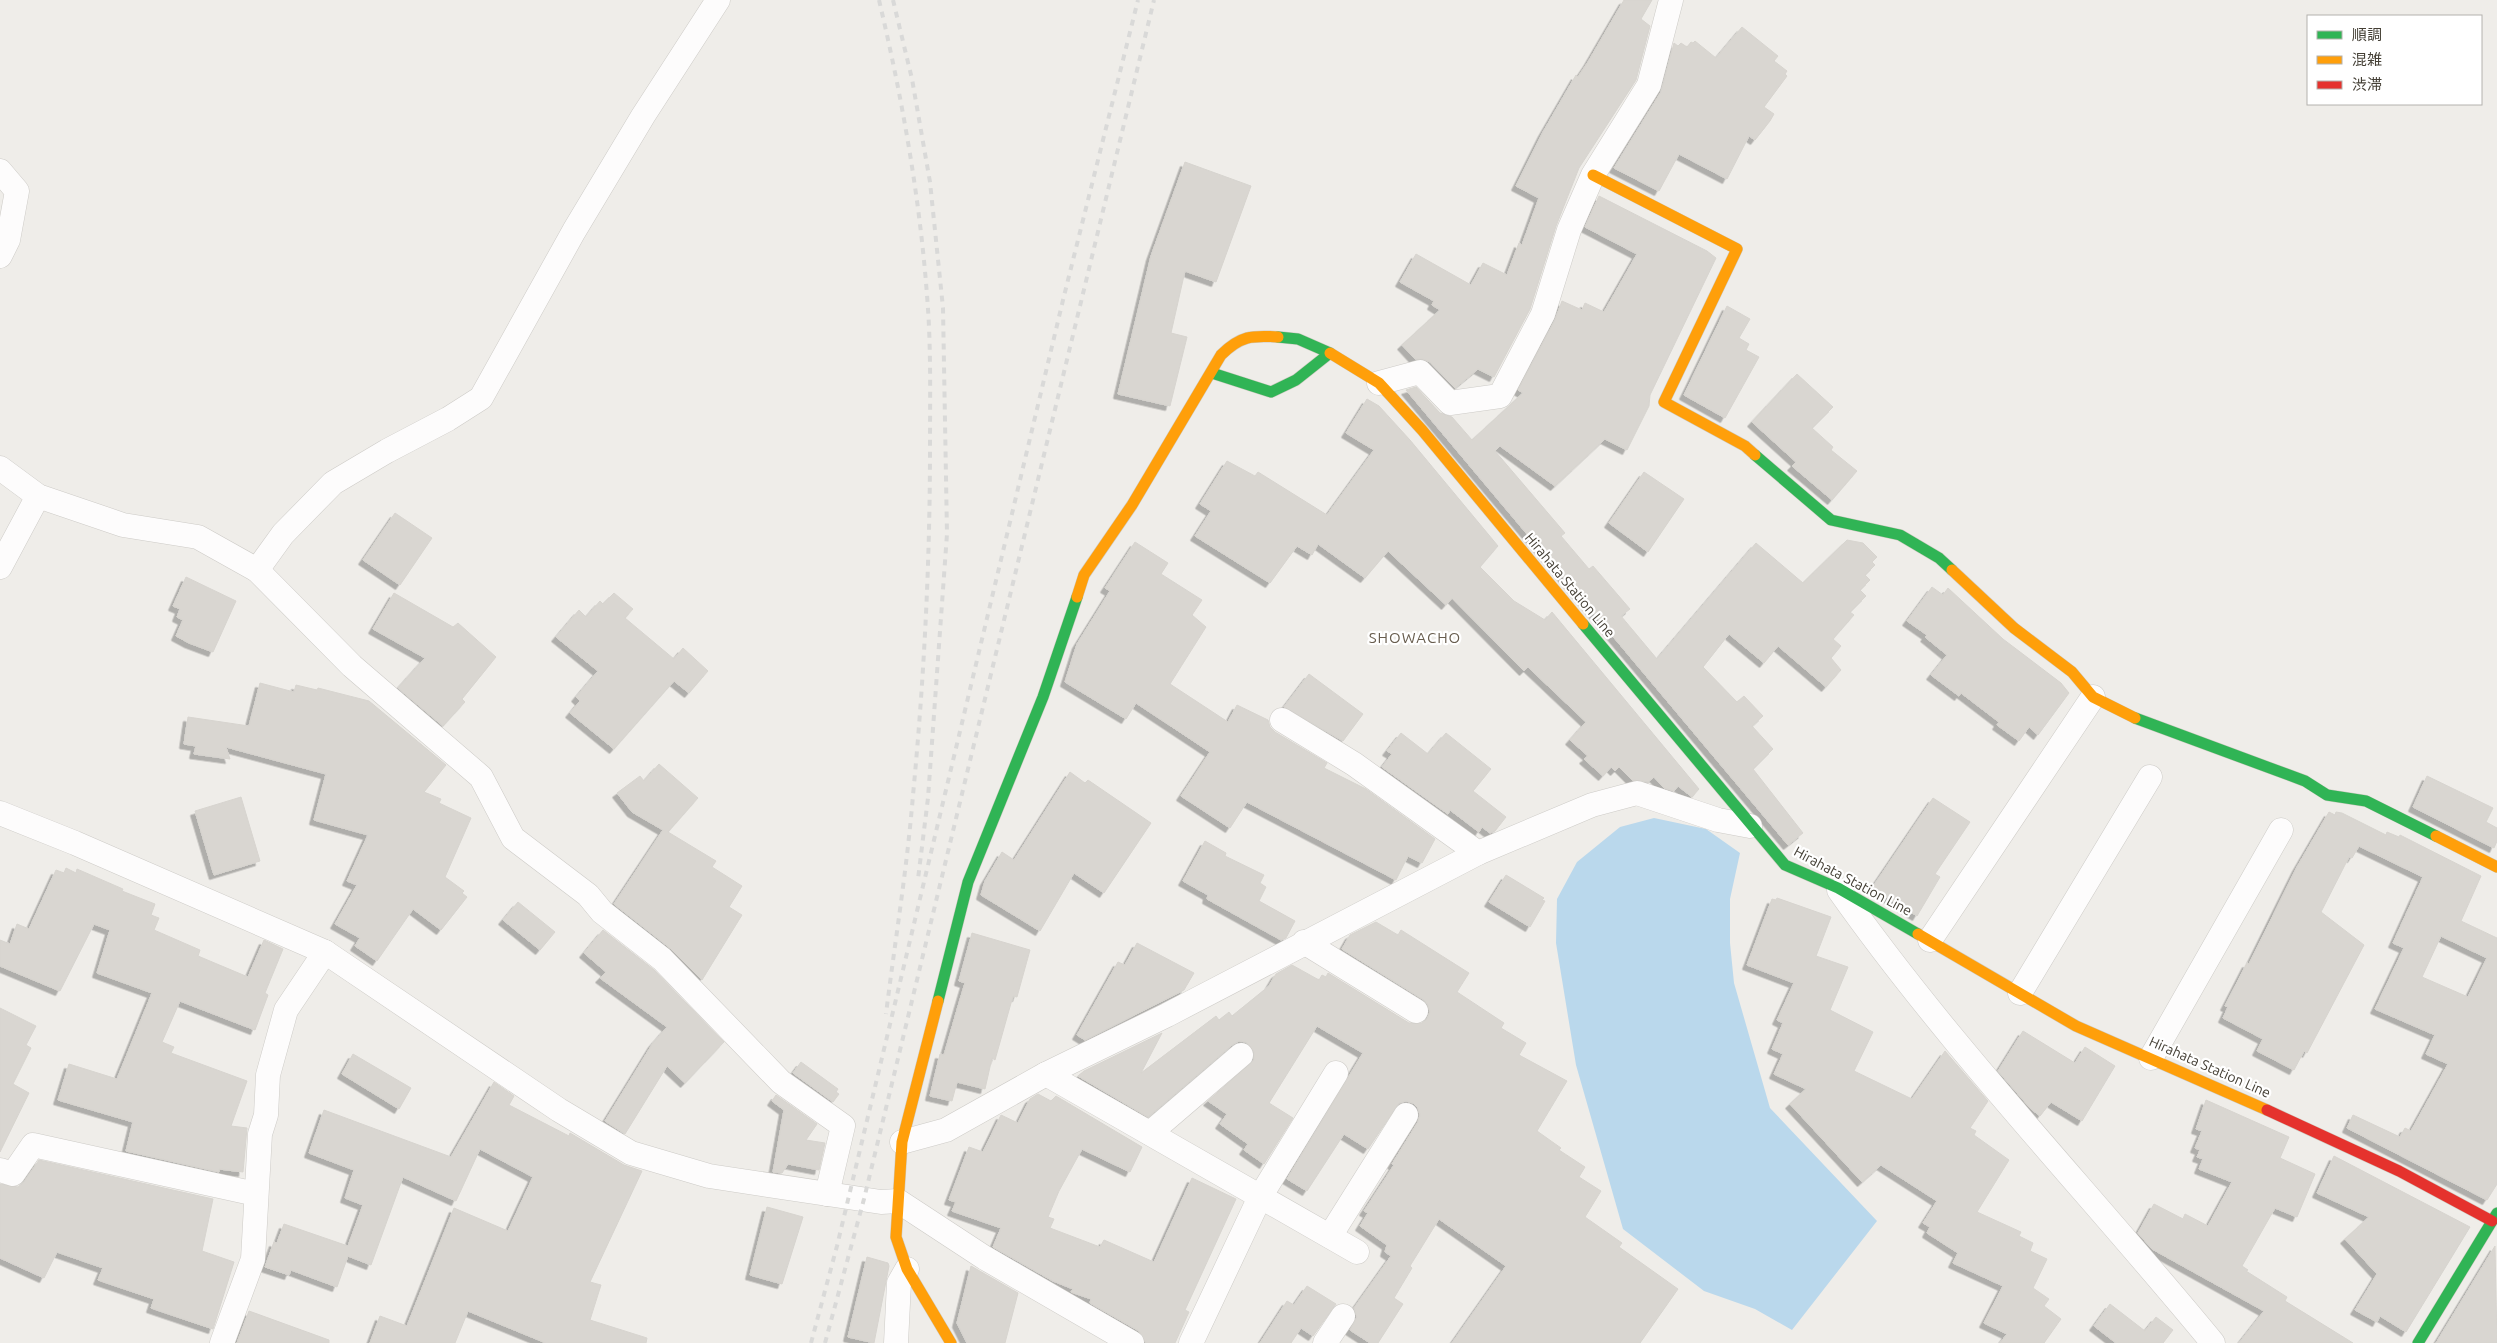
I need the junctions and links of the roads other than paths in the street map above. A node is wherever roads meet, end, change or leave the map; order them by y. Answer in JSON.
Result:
{"nodes":[{"id":1,"x":718,"y":0,"type":"edge"},
{"id":2,"x":1671,"y":0,"type":"edge"},
{"id":3,"x":0,"y":170,"type":"edge"},
{"id":4,"x":1593,"y":175,"type":"junction"},
{"id":5,"x":0,"y":256,"type":"edge"},
{"id":6,"x":1330,"y":353,"type":"junction"},
{"id":7,"x":1212,"y":372,"type":"junction"},
{"id":8,"x":1379,"y":382,"type":"junction"},
{"id":9,"x":0,"y":468,"type":"edge"},
{"id":10,"x":38,"y":496,"type":"junction"},
{"id":11,"x":0,"y":567,"type":"edge"},
{"id":12,"x":257,"y":570,"type":"junction"},
{"id":13,"x":2093,"y":697,"type":"junction"},
{"id":14,"x":1282,"y":720,"type":"dead end"},
{"id":15,"x":2150,"y":777,"type":"dead end"},
{"id":16,"x":0,"y":813,"type":"edge"},
{"id":17,"x":1750,"y":826,"type":"junction"},
{"id":18,"x":2281,"y":830,"type":"dead end"},
{"id":19,"x":1478,"y":853,"type":"junction"},
{"id":20,"x":2497,"y":867,"type":"edge"},
{"id":21,"x":1838,"y":888,"type":"junction"},
{"id":22,"x":1930,"y":940,"type":"junction"},
{"id":23,"x":1304,"y":942,"type":"junction"},
{"id":24,"x":324,"y":952,"type":"junction"},
{"id":25,"x":2020,"y":993,"type":"junction"},
{"id":26,"x":1416,"y":1010,"type":"dead end"},
{"id":27,"x":1241,"y":1054,"type":"dead end"},
{"id":28,"x":2152,"y":1058,"type":"junction"},
{"id":29,"x":1336,"y":1073,"type":"dead end"},
{"id":30,"x":1046,"y":1074,"type":"junction"},
{"id":31,"x":1406,"y":1115,"type":"dead end"},
{"id":32,"x":1150,"y":1133,"type":"junction"},
{"id":33,"x":902,"y":1142,"type":"junction"},
{"id":34,"x":0,"y":1170,"type":"edge"},
{"id":35,"x":256,"y":1194,"type":"junction"},
{"id":36,"x":827,"y":1194,"type":"junction"},
{"id":37,"x":1260,"y":1197,"type":"junction"},
{"id":38,"x":898,"y":1201,"type":"junction"},
{"id":39,"x":2494,"y":1217,"type":"edge"},
{"id":40,"x":1330,"y":1236,"type":"junction"},
{"id":41,"x":1357,"y":1252,"type":"dead end"},
{"id":42,"x":908,"y":1269,"type":"junction"},
{"id":43,"x":1343,"y":1316,"type":"dead end"},
{"id":44,"x":222,"y":1343,"type":"edge"},
{"id":45,"x":896,"y":1343,"type":"edge"},
{"id":46,"x":951,"y":1343,"type":"edge"},
{"id":47,"x":1132,"y":1343,"type":"edge"},
{"id":48,"x":1191,"y":1343,"type":"edge"},
{"id":49,"x":1325,"y":1343,"type":"edge"},
{"id":50,"x":2214,"y":1343,"type":"edge"},
{"id":51,"x":2418,"y":1343,"type":"edge"}],
"edges":[{"from":1,"to":12,"type":"street"},
{"from":2,"to":4,"type":"street"},
{"from":3,"to":5,"type":"street"},
{"from":4,"to":8,"type":"street"},
{"from":4,"to":13,"type":"street"},
{"from":6,"to":7,"type":"street"},
{"from":6,"to":7,"type":"street","name":"Hirahata Station Line"},
{"from":6,"to":8,"type":"street","name":"Hirahata Station Line"},
{"from":7,"to":33,"type":"street","name":"Hirahata Station Line"},
{"from":8,"to":17,"type":"street","name":"Hirahata Station Line"},
{"from":9,"to":10,"type":"street"},
{"from":10,"to":11,"type":"street"},
{"from":10,"to":12,"type":"street"},
{"from":12,"to":36,"type":"street"},
{"from":13,"to":20,"type":"street"},
{"from":13,"to":22,"type":"street"},
{"from":14,"to":19,"type":"street"},
{"from":15,"to":25,"type":"street"},
{"from":16,"to":24,"type":"street"},
{"from":17,"to":19,"type":"street"},
{"from":17,"to":21,"type":"street","name":"Hirahata Station Line"},
{"from":18,"to":28,"type":"street"},
{"from":19,"to":23,"type":"street"},
{"from":21,"to":22,"type":"street","name":"Hirahata Station Line"},
{"from":21,"to":50,"type":"street"},
{"from":22,"to":25,"type":"street","name":"Hirahata Station Line"},
{"from":23,"to":26,"type":"street"},
{"from":23,"to":30,"type":"street"},
{"from":24,"to":35,"type":"street"},
{"from":24,"to":36,"type":"street"},
{"from":25,"to":28,"type":"street","name":"Hirahata Station Line"},
{"from":27,"to":32,"type":"street"},
{"from":28,"to":39,"type":"street","name":"Hirahata Station Line"},
{"from":29,"to":37,"type":"street"},
{"from":30,"to":32,"type":"street"},
{"from":30,"to":33,"type":"street"},
{"from":31,"to":40,"type":"street"},
{"from":32,"to":37,"type":"street"},
{"from":33,"to":38,"type":"street","name":"Hirahata Station Line"},
{"from":34,"to":35,"type":"street"},
{"from":35,"to":44,"type":"street"},
{"from":36,"to":38,"type":"street"},
{"from":37,"to":40,"type":"street"},
{"from":37,"to":48,"type":"street"},
{"from":38,"to":42,"type":"street","name":"Hirahata Station Line"},
{"from":38,"to":47,"type":"street"},
{"from":39,"to":51,"type":"street"},
{"from":40,"to":41,"type":"street"},
{"from":42,"to":45,"type":"street"},
{"from":42,"to":46,"type":"street","name":"Hirahata Station Line"},
{"from":43,"to":49,"type":"street"}]}
